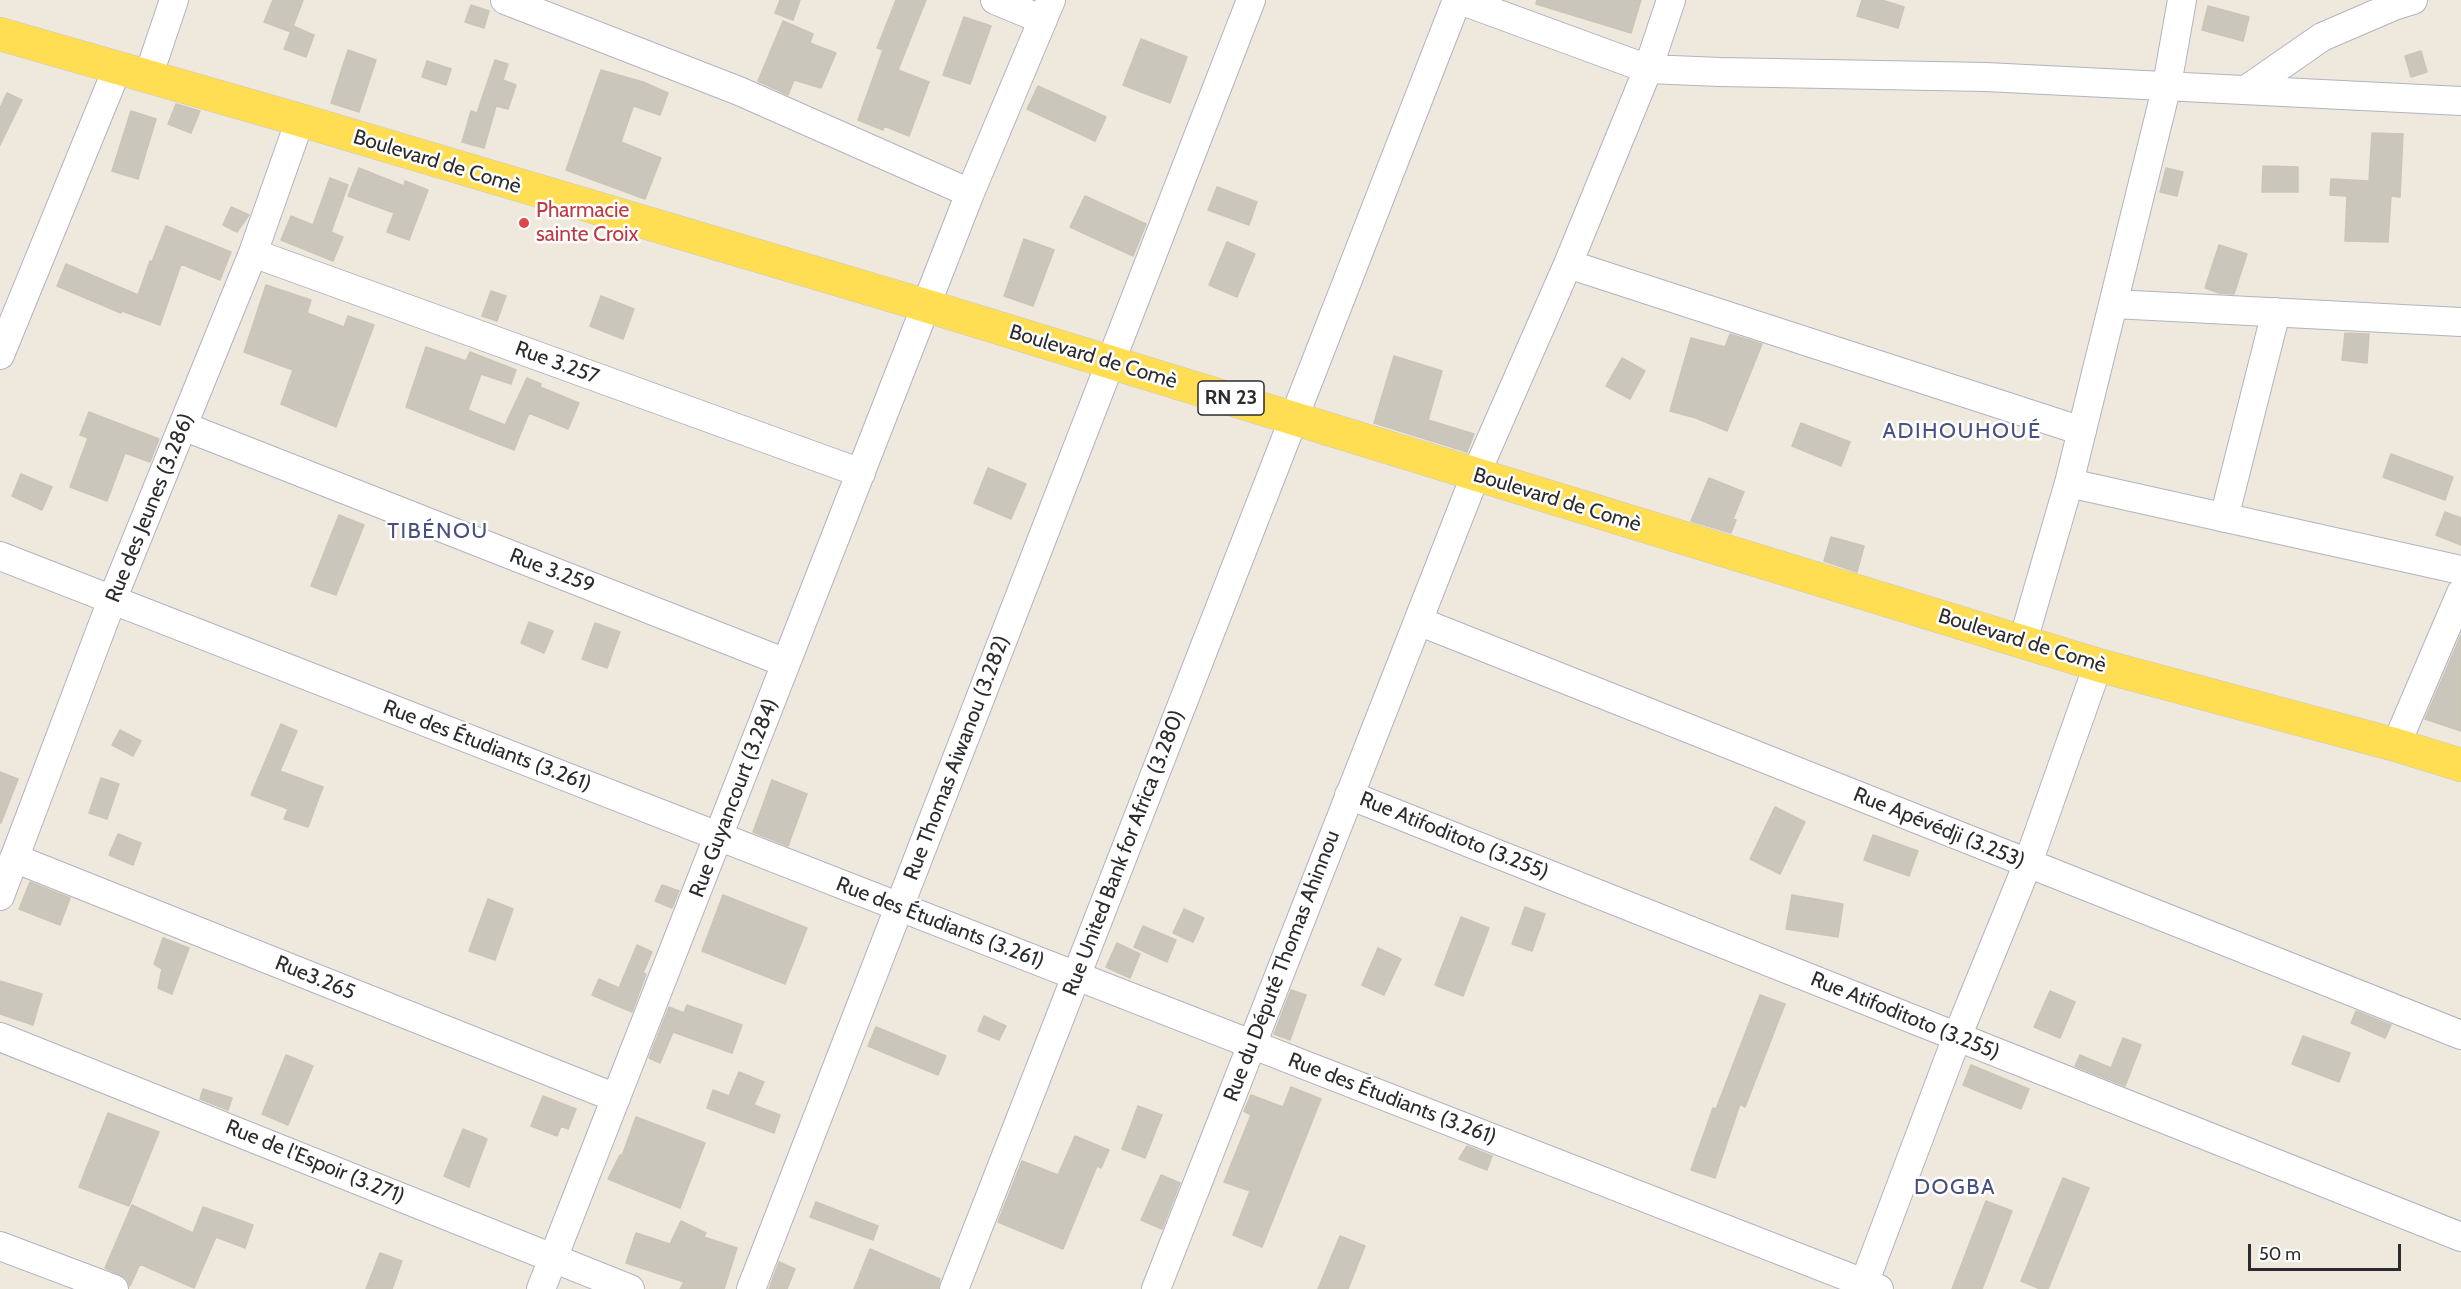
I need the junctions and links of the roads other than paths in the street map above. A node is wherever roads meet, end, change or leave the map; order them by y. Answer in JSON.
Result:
{"nodes":[{"id":1,"x":174,"y":0,"type":"edge"},
{"id":2,"x":505,"y":0,"type":"edge"},
{"id":3,"x":995,"y":0,"type":"edge"},
{"id":4,"x":1251,"y":0,"type":"edge"},
{"id":5,"x":1459,"y":0,"type":"edge"},
{"id":6,"x":1671,"y":0,"type":"edge"},
{"id":7,"x":2182,"y":0,"type":"edge"},
{"id":8,"x":2413,"y":0,"type":"edge"},
{"id":9,"x":1047,"y":10,"type":"edge"},
{"id":10,"x":0,"y":34,"type":"edge"},
{"id":11,"x":1648,"y":69,"type":"junction"},
{"id":12,"x":133,"y":73,"type":"junction"},
{"id":13,"x":2167,"y":85,"type":"junction"},
{"id":14,"x":2247,"y":89,"type":"junction"},
{"id":15,"x":2461,"y":101,"type":"edge"},
{"id":16,"x":300,"y":120,"type":"junction"},
{"id":17,"x":970,"y":194,"type":"junction"},
{"id":18,"x":253,"y":253,"type":"junction"},
{"id":19,"x":1568,"y":264,"type":"junction"},
{"id":20,"x":2114,"y":304,"type":"junction"},
{"id":21,"x":927,"y":306,"type":"junction"},
{"id":22,"x":2276,"y":312,"type":"junction"},
{"id":23,"x":2461,"y":322,"type":"edge"},
{"id":24,"x":0,"y":356,"type":"edge"},
{"id":25,"x":1111,"y":362,"type":"junction"},
{"id":26,"x":1293,"y":417,"type":"junction"},
{"id":27,"x":183,"y":426,"type":"junction"},
{"id":28,"x":2082,"y":430,"type":"junction"},
{"id":29,"x":861,"y":473,"type":"junction"},
{"id":30,"x":1474,"y":476,"type":"junction"},
{"id":31,"x":2069,"y":483,"type":"junction"},
{"id":32,"x":2224,"y":518,"type":"junction"},
{"id":33,"x":0,"y":556,"type":"edge"},
{"id":34,"x":2461,"y":570,"type":"edge"},
{"id":35,"x":2461,"y":593,"type":"edge"},
{"id":36,"x":112,"y":600,"type":"junction"},
{"id":37,"x":1418,"y":621,"type":"junction"},
{"id":38,"x":2023,"y":641,"type":"junction"},
{"id":39,"x":786,"y":663,"type":"junction"},
{"id":40,"x":2098,"y":665,"type":"junction"},
{"id":41,"x":2396,"y":745,"type":"junction"},
{"id":42,"x":2461,"y":765,"type":"edge"},
{"id":43,"x":1350,"y":795,"type":"junction"},
{"id":44,"x":718,"y":836,"type":"junction"},
{"id":45,"x":14,"y":858,"type":"junction"},
{"id":46,"x":2028,"y":864,"type":"junction"},
{"id":47,"x":0,"y":896,"type":"edge"},
{"id":48,"x":899,"y":907,"type":"junction"},
{"id":49,"x":1076,"y":976,"type":"junction"},
{"id":50,"x":2461,"y":1035,"type":"edge"},
{"id":51,"x":1957,"y":1036,"type":"junction"},
{"id":52,"x":0,"y":1037,"type":"edge"},
{"id":53,"x":1252,"y":1044,"type":"junction"},
{"id":54,"x":616,"y":1098,"type":"junction"},
{"id":55,"x":2461,"y":1237,"type":"edge"},
{"id":56,"x":0,"y":1246,"type":"edge"},
{"id":57,"x":553,"y":1258,"type":"junction"},
{"id":58,"x":1868,"y":1287,"type":"edge"},
{"id":59,"x":114,"y":1289,"type":"edge"},
{"id":60,"x":541,"y":1289,"type":"edge"},
{"id":61,"x":630,"y":1289,"type":"edge"},
{"id":62,"x":751,"y":1289,"type":"edge"},
{"id":63,"x":954,"y":1289,"type":"edge"},
{"id":64,"x":1156,"y":1289,"type":"edge"}],
"edges":[{"from":1,"to":12,"type":"street"},
{"from":2,"to":17,"type":"street"},
{"from":3,"to":9,"type":"street"},
{"from":4,"to":25,"type":"street","name":"Rue Thomas Aiwanou (3.282)"},
{"from":5,"to":11,"type":"street"},
{"from":5,"to":26,"type":"street","name":"Rue United Bank for Africa (3.280)"},
{"from":6,"to":11,"type":"street","name":"Rue du Député Thomas Ahinnou"},
{"from":7,"to":13,"type":"street"},
{"from":8,"to":14,"type":"street"},
{"from":9,"to":17,"type":"street","name":"Rue Guyancourt (3.284)"},
{"from":10,"to":12,"type":"main road","name":"Boulevard de Comè","number":"RN 23"},
{"from":11,"to":13,"type":"street"},
{"from":11,"to":19,"type":"street","name":"Rue du Député Thomas Ahinnou"},
{"from":12,"to":16,"type":"main road","name":"Boulevard de Comè","number":"RN 23"},
{"from":12,"to":24,"type":"street"},
{"from":13,"to":14,"type":"street"},
{"from":13,"to":20,"type":"street"},
{"from":14,"to":15,"type":"street"},
{"from":16,"to":18,"type":"street","name":"Rue des Jeunes (3.286)"},
{"from":16,"to":21,"type":"main road","name":"Boulevard de Comè","number":"RN 23"},
{"from":17,"to":21,"type":"street","name":"Rue Guyancourt (3.284)"},
{"from":18,"to":27,"type":"street","name":"Rue des Jeunes (3.286)"},
{"from":18,"to":29,"type":"street","name":"Rue 3.257"},
{"from":19,"to":28,"type":"street"},
{"from":19,"to":30,"type":"street","name":"Rue du Député Thomas Ahinnou"},
{"from":20,"to":22,"type":"street"},
{"from":20,"to":28,"type":"street"},
{"from":21,"to":25,"type":"main road","name":"Boulevard de Comè","number":"RN 23"},
{"from":21,"to":29,"type":"street","name":"Rue Guyancourt (3.284)"},
{"from":22,"to":23,"type":"street"},
{"from":22,"to":32,"type":"street"},
{"from":25,"to":26,"type":"main road","name":"Boulevard de Comè","number":"RN 23"},
{"from":25,"to":48,"type":"street","name":"Rue Thomas Aiwanou (3.282)"},
{"from":26,"to":30,"type":"main road","name":"Boulevard de Comè","number":"RN 23"},
{"from":26,"to":49,"type":"street","name":"Rue United Bank for Africa (3.280)"},
{"from":27,"to":36,"type":"street","name":"Rue des Jeunes (3.286)"},
{"from":27,"to":39,"type":"street","name":"Rue 3.259"},
{"from":28,"to":31,"type":"street"},
{"from":29,"to":39,"type":"street","name":"Rue Guyancourt (3.284)"},
{"from":30,"to":37,"type":"street","name":"Rue du Député Thomas Ahinnou"},
{"from":30,"to":38,"type":"main road","name":"Boulevard de Comè","number":"RN 23"},
{"from":31,"to":32,"type":"street"},
{"from":31,"to":38,"type":"street"},
{"from":32,"to":34,"type":"street"},
{"from":33,"to":36,"type":"street","name":"Rue des Étudiants (3.261)"},
{"from":35,"to":41,"type":"street"},
{"from":36,"to":44,"type":"street","name":"Rue des Étudiants (3.261)"},
{"from":36,"to":45,"type":"street","name":"Rue des Jeunes (3.286)"},
{"from":37,"to":43,"type":"street","name":"Rue du Député Thomas Ahinnou"},
{"from":37,"to":46,"type":"street","name":"Rue Apévédji (3.253)"},
{"from":38,"to":40,"type":"main road","name":"Boulevard de Comè","number":"RN 23"},
{"from":39,"to":44,"type":"street","name":"Rue Guyancourt (3.284)"},
{"from":40,"to":41,"type":"main road","name":"Boulevard de Comè","number":"RN 23"},
{"from":40,"to":46,"type":"street"},
{"from":41,"to":42,"type":"main road","name":"Boulevard de Comè","number":"RN 23"},
{"from":43,"to":51,"type":"street","name":"Rue Atifoditoto (3.255)"},
{"from":43,"to":53,"type":"street","name":"Rue du Député Thomas Ahinnou"},
{"from":44,"to":48,"type":"street","name":"Rue des Étudiants (3.261)"},
{"from":44,"to":54,"type":"street","name":"Rue Guyancourt (3.284)"},
{"from":45,"to":47,"type":"street","name":"Rue des Jeunes (3.286)"},
{"from":45,"to":54,"type":"street","name":"Rue3.265"},
{"from":46,"to":50,"type":"street","name":"Rue Apévédji (3.253)"},
{"from":46,"to":51,"type":"street"},
{"from":48,"to":49,"type":"street","name":"Rue des Étudiants (3.261)"},
{"from":48,"to":62,"type":"street","name":"Rue Thomas Aiwanou (3.282)"},
{"from":49,"to":53,"type":"street","name":"Rue des Étudiants (3.261)"},
{"from":49,"to":63,"type":"street","name":"Rue United Bank for Africa (3.280)"},
{"from":51,"to":55,"type":"street","name":"Rue Atifoditoto (3.255)"},
{"from":51,"to":58,"type":"street"},
{"from":52,"to":57,"type":"street","name":"Rue de l'Espoir (3.271)"},
{"from":53,"to":58,"type":"street","name":"Rue des Étudiants (3.261)"},
{"from":53,"to":64,"type":"street","name":"Rue du Député Thomas Ahinnou"},
{"from":54,"to":57,"type":"street","name":"Rue Guyancourt (3.284)"},
{"from":56,"to":59,"type":"street"},
{"from":57,"to":60,"type":"street","name":"Rue Guyancourt (3.284)"},
{"from":57,"to":61,"type":"street","name":"Rue de l'Espoir (3.271)"}]}
